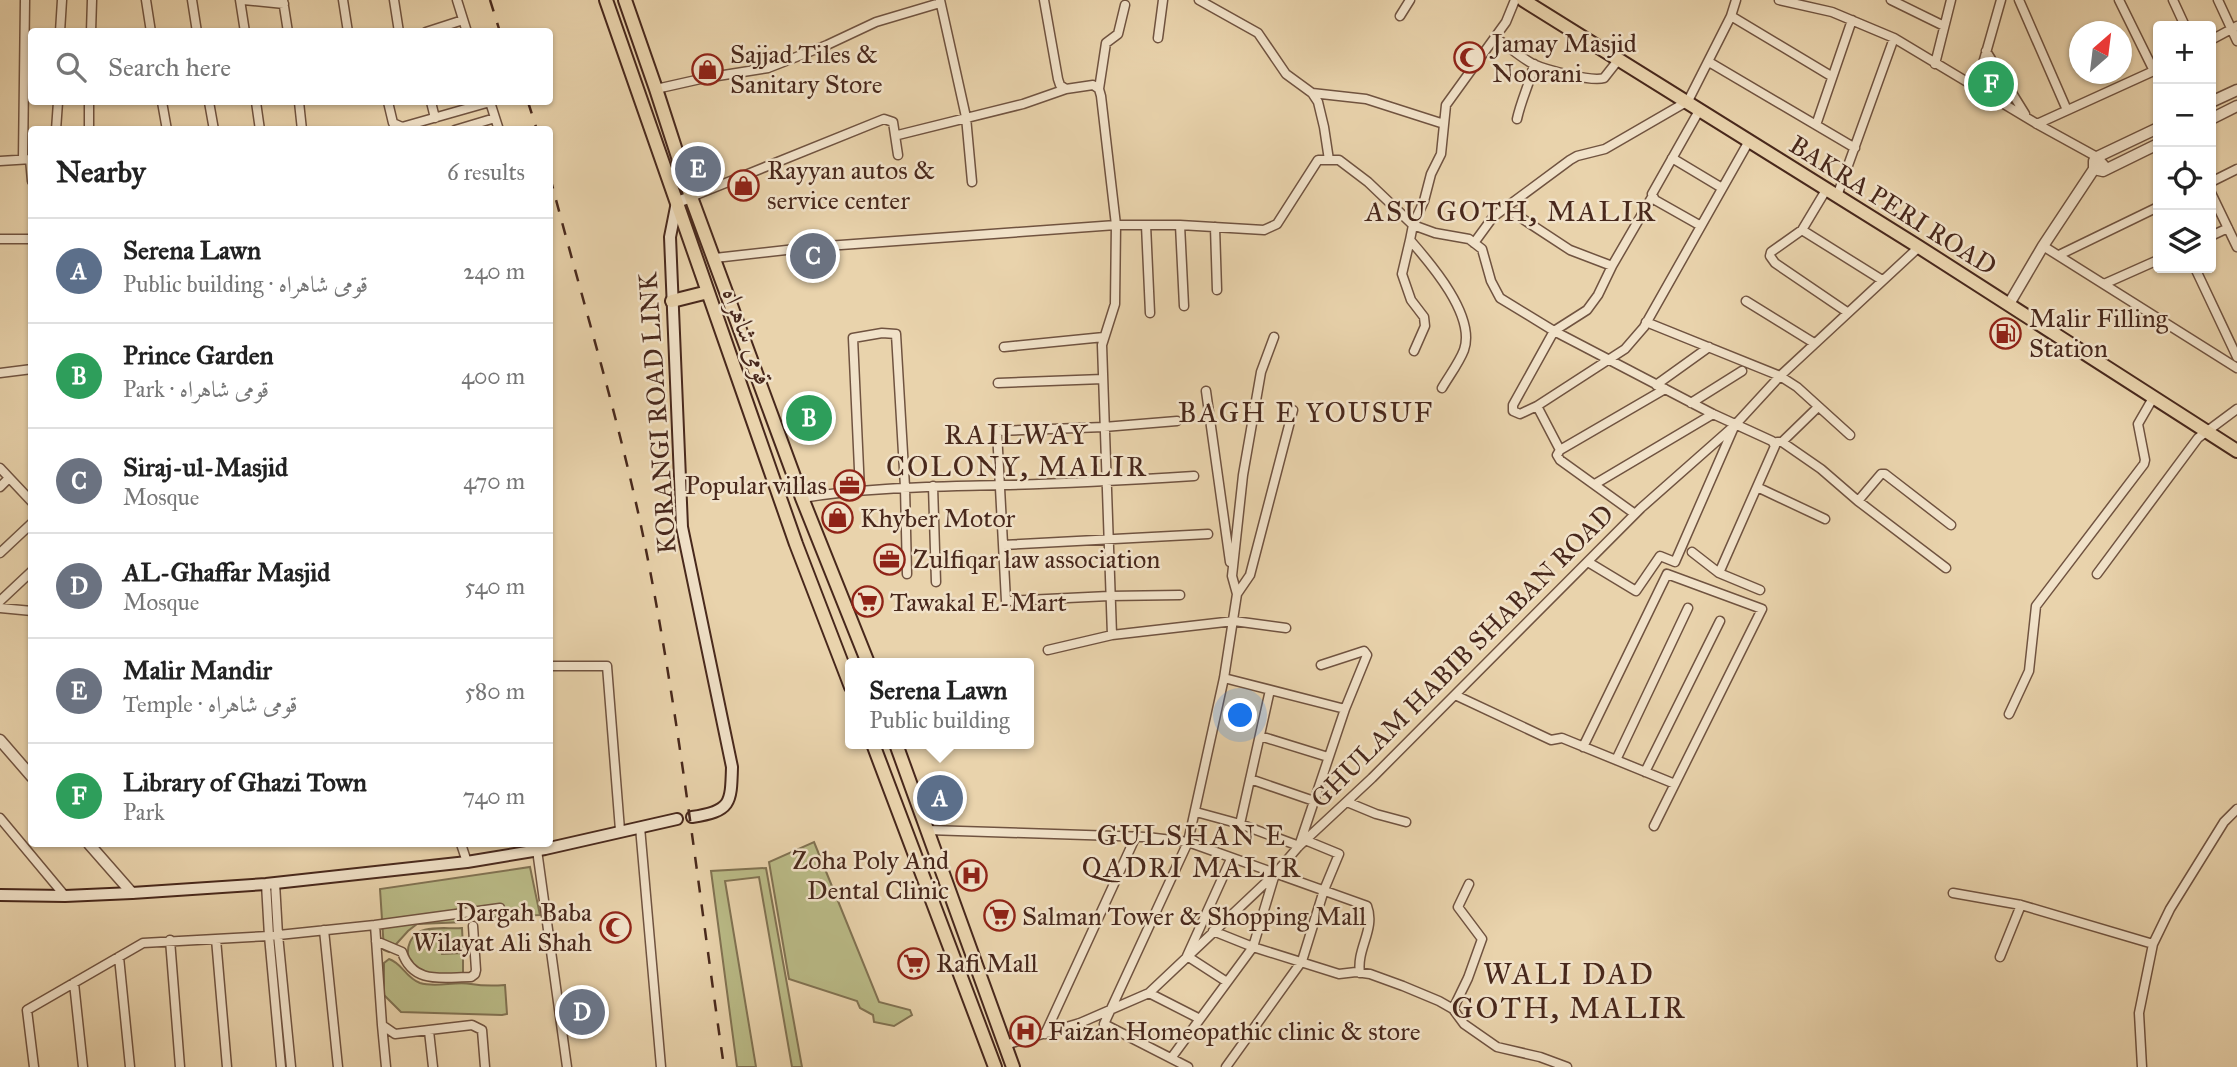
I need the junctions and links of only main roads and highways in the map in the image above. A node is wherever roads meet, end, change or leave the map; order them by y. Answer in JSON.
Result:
{"nodes":[{"id":1,"x":606,"y":0,"type":"edge"},
{"id":2,"x":625,"y":0,"type":"edge"},
{"id":3,"x":1523,"y":0,"type":"edge"},
{"id":4,"x":691,"y":197,"type":"junction"},
{"id":5,"x":677,"y":202,"type":"junction"},
{"id":6,"x":708,"y":292,"type":"junction"},
{"id":7,"x":673,"y":301,"type":"junction"},
{"id":8,"x":2237,"y":450,"type":"edge"},
{"id":9,"x":866,"y":658,"type":"edge"},
{"id":10,"x":845,"y":671,"type":"edge"},
{"id":11,"x":875,"y":749,"type":"edge"},
{"id":12,"x":898,"y":749,"type":"edge"},
{"id":13,"x":692,"y":817,"type":"dead end"},
{"id":14,"x":677,"y":819,"type":"dead end"},
{"id":15,"x":553,"y":846,"type":"edge"},
{"id":16,"x":549,"y":847,"type":"edge"},
{"id":17,"x":0,"y":895,"type":"edge"},
{"id":18,"x":995,"y":1067,"type":"edge"},
{"id":19,"x":1013,"y":1067,"type":"edge"}],
"edges":[{"from":1,"to":5,"type":"main road","name":"قومی شاہراہ"},
{"from":2,"to":4,"type":"main road","name":"قومی شاہراہ"},
{"from":3,"to":8,"type":"main road","name":"BAKRA PERI ROAD"},
{"from":4,"to":5,"type":"main road"},
{"from":4,"to":9,"type":"main road","name":"قومی شاہراہ"},
{"from":5,"to":6,"type":"main road","name":"قومی شاہراہ"},
{"from":5,"to":7,"type":"main road","name":"KORANGI ROAD LINK"},
{"from":6,"to":7,"type":"main road"},
{"from":6,"to":10,"type":"main road","name":"قومی شاہراہ"},
{"from":7,"to":13,"type":"main road","name":"KORANGI ROAD LINK"},
{"from":11,"to":18,"type":"main road"},
{"from":12,"to":19,"type":"main road"},
{"from":14,"to":15,"type":"main road"},
{"from":16,"to":17,"type":"main road"}]}
